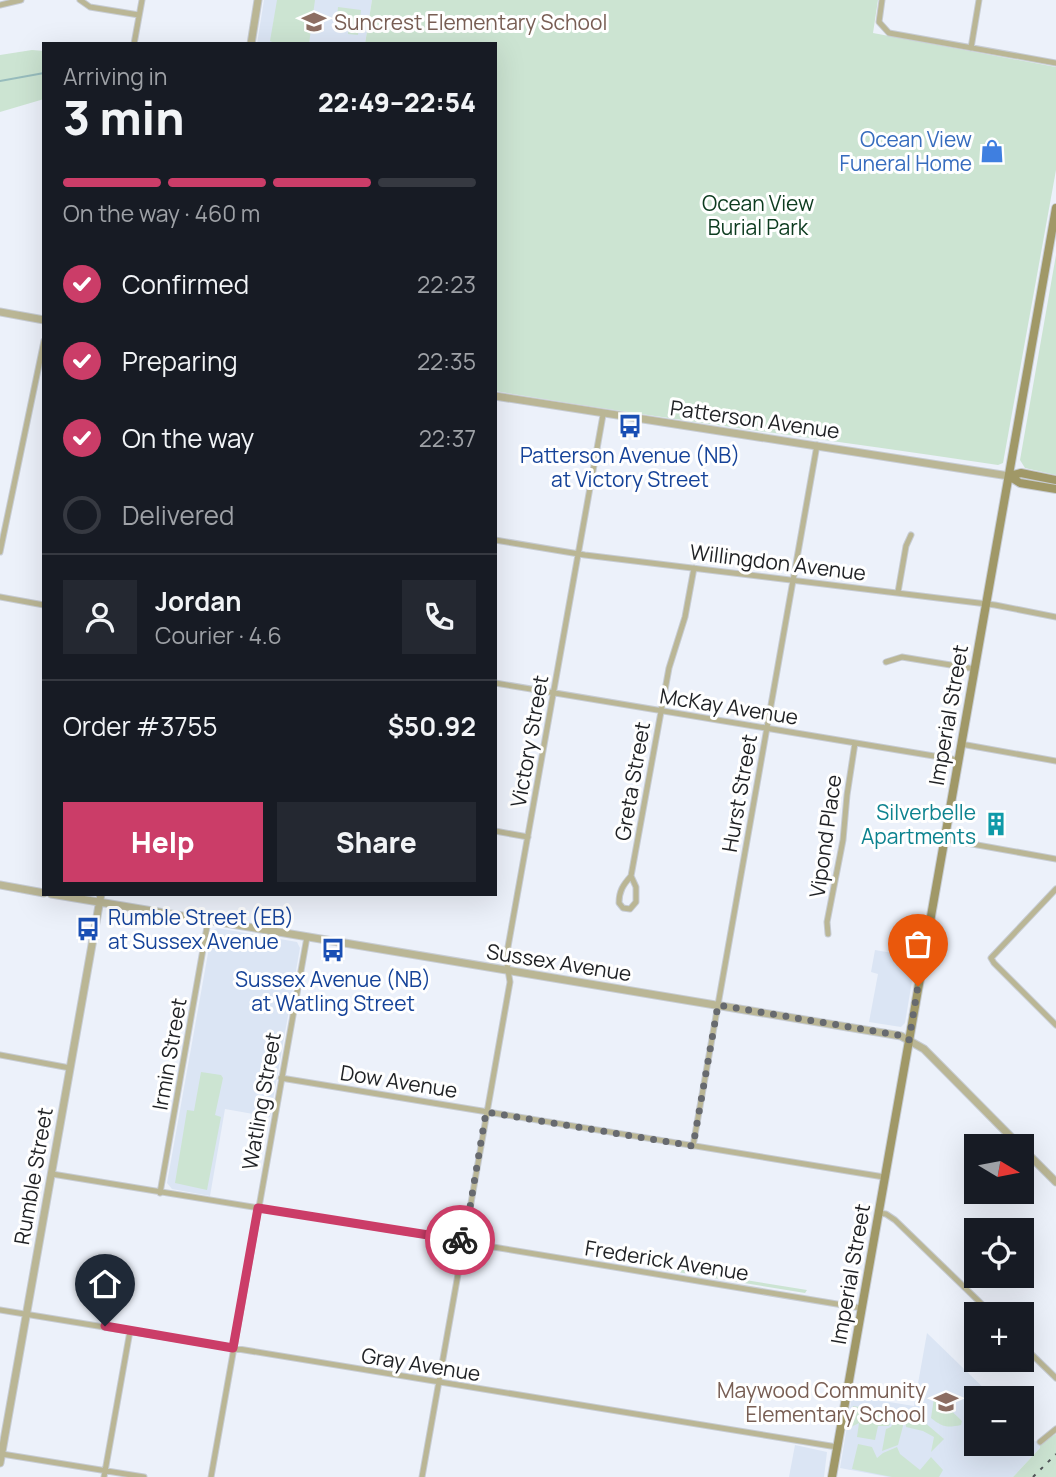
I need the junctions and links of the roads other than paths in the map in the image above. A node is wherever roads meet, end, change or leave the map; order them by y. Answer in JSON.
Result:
{"nodes":[{"id":1,"x":21,"y":0,"type":"edge"},
{"id":2,"x":79,"y":0,"type":"edge"},
{"id":3,"x":142,"y":0,"type":"edge"},
{"id":4,"x":258,"y":0,"type":"edge"},
{"id":5,"x":882,"y":0,"type":"edge"},
{"id":6,"x":979,"y":0,"type":"edge"},
{"id":7,"x":0,"y":5,"type":"edge"},
{"id":8,"x":139,"y":15,"type":"junction"},
{"id":9,"x":134,"y":42,"type":"edge"},
{"id":10,"x":251,"y":42,"type":"edge"},
{"id":11,"x":971,"y":48,"type":"junction"},
{"id":12,"x":1056,"y":63,"type":"edge"},
{"id":13,"x":1056,"y":208,"type":"edge"},
{"id":14,"x":0,"y":312,"type":"edge"},
{"id":15,"x":42,"y":320,"type":"edge"},
{"id":16,"x":42,"y":351,"type":"edge"},
{"id":17,"x":497,"y":396,"type":"edge"},
{"id":18,"x":603,"y":415,"type":"junction"},
{"id":19,"x":817,"y":445,"type":"junction"},
{"id":20,"x":1009,"y":476,"type":"junction"},
{"id":21,"x":1056,"y":480,"type":"edge"},
{"id":22,"x":1056,"y":489,"type":"edge"},
{"id":23,"x":911,"y":535,"type":"dead end"},
{"id":24,"x":497,"y":540,"type":"edge"},
{"id":25,"x":0,"y":552,"type":"edge"},
{"id":26,"x":578,"y":554,"type":"junction"},
{"id":27,"x":694,"y":568,"type":"junction"},
{"id":28,"x":793,"y":580,"type":"junction"},
{"id":29,"x":898,"y":592,"type":"junction"},
{"id":30,"x":0,"y":597,"type":"edge"},
{"id":31,"x":986,"y":604,"type":"junction"},
{"id":32,"x":42,"y":606,"type":"edge"},
{"id":33,"x":1056,"y":617,"type":"edge"},
{"id":34,"x":886,"y":662,"type":"dead end"},
{"id":35,"x":975,"y":669,"type":"junction"},
{"id":36,"x":497,"y":683,"type":"edge"},
{"id":37,"x":554,"y":692,"type":"junction"},
{"id":38,"x":660,"y":710,"type":"junction"},
{"id":39,"x":767,"y":728,"type":"junction"},
{"id":40,"x":855,"y":743,"type":"junction"},
{"id":41,"x":961,"y":744,"type":"junction"},
{"id":42,"x":958,"y":760,"type":"junction"},
{"id":43,"x":1056,"y":761,"type":"edge"},
{"id":44,"x":497,"y":831,"type":"edge"},
{"id":45,"x":528,"y":836,"type":"junction"},
{"id":46,"x":944,"y":839,"type":"junction"},
{"id":47,"x":1056,"y":859,"type":"edge"},
{"id":48,"x":631,"y":876,"type":"junction"},
{"id":49,"x":0,"y":885,"type":"edge"},
{"id":50,"x":1056,"y":889,"type":"edge"},
{"id":51,"x":42,"y":893,"type":"edge"},
{"id":52,"x":71,"y":896,"type":"edge"},
{"id":53,"x":100,"y":899,"type":"edge"},
{"id":54,"x":208,"y":921,"type":"junction"},
{"id":55,"x":828,"y":934,"type":"dead end"},
{"id":56,"x":307,"y":937,"type":"junction"},
{"id":57,"x":508,"y":971,"type":"junction"},
{"id":58,"x":718,"y":1005,"type":"junction"},
{"id":59,"x":1056,"y":1025,"type":"edge"},
{"id":60,"x":909,"y":1040,"type":"junction"},
{"id":61,"x":0,"y":1055,"type":"edge"},
{"id":62,"x":70,"y":1068,"type":"junction"},
{"id":63,"x":281,"y":1078,"type":"junction"},
{"id":64,"x":486,"y":1112,"type":"junction"},
{"id":65,"x":1008,"y":1134,"type":"edge"},
{"id":66,"x":693,"y":1146,"type":"junction"},
{"id":67,"x":1034,"y":1160,"type":"edge"},
{"id":68,"x":52,"y":1174,"type":"junction"},
{"id":69,"x":884,"y":1177,"type":"junction"},
{"id":70,"x":1056,"y":1182,"type":"edge"},
{"id":71,"x":160,"y":1193,"type":"junction"},
{"id":72,"x":258,"y":1208,"type":"junction"},
{"id":73,"x":878,"y":1213,"type":"junction"},
{"id":74,"x":464,"y":1242,"type":"junction"},
{"id":75,"x":980,"y":1302,"type":"edge"},
{"id":76,"x":861,"y":1308,"type":"junction"},
{"id":77,"x":0,"y":1310,"type":"edge"},
{"id":78,"x":27,"y":1314,"type":"junction"},
{"id":79,"x":130,"y":1331,"type":"junction"},
{"id":80,"x":233,"y":1348,"type":"junction"},
{"id":81,"x":1034,"y":1357,"type":"edge"},
{"id":82,"x":1056,"y":1378,"type":"edge"},
{"id":83,"x":439,"y":1382,"type":"junction"},
{"id":84,"x":1056,"y":1429,"type":"edge"},
{"id":85,"x":1040,"y":1442,"type":"dead end"},
{"id":86,"x":837,"y":1447,"type":"junction"},
{"id":87,"x":2,"y":1454,"type":"junction"},
{"id":88,"x":0,"y":1463,"type":"edge"},
{"id":89,"x":105,"y":1474,"type":"edge"},
{"id":90,"x":144,"y":1477,"type":"edge"},
{"id":91,"x":211,"y":1477,"type":"edge"},
{"id":92,"x":422,"y":1477,"type":"edge"},
{"id":93,"x":832,"y":1477,"type":"edge"}],
"edges":[{"from":1,"to":7,"type":"street"},
{"from":2,"to":8,"type":"street"},
{"from":3,"to":8,"type":"street"},
{"from":4,"to":10,"type":"street"},
{"from":5,"to":11,"type":"street"},
{"from":6,"to":11,"type":"street"},
{"from":8,"to":9,"type":"street"},
{"from":11,"to":12,"type":"street"},
{"from":13,"to":20,"type":"main road","name":"Imperial Street"},
{"from":14,"to":15,"type":"street"},
{"from":16,"to":25,"type":"street"},
{"from":17,"to":18,"type":"street","name":"Patterson Avenue"},
{"from":18,"to":19,"type":"street","name":"Patterson Avenue"},
{"from":18,"to":26,"type":"street","name":"Victory Street"},
{"from":19,"to":20,"type":"street","name":"Patterson Avenue"},
{"from":19,"to":28,"type":"street","name":"Hurst Street"},
{"from":20,"to":21,"type":"main road"},
{"from":20,"to":22,"type":"main road"},
{"from":20,"to":31,"type":"main road","name":"Imperial Street"},
{"from":23,"to":29,"type":"street"},
{"from":24,"to":26,"type":"street","name":"Willingdon Avenue"},
{"from":26,"to":27,"type":"street","name":"Willingdon Avenue"},
{"from":26,"to":37,"type":"street","name":"Victory Street"},
{"from":27,"to":28,"type":"street","name":"Willingdon Avenue"},
{"from":27,"to":38,"type":"street","name":"Greta Street"},
{"from":28,"to":29,"type":"street","name":"Willingdon Avenue"},
{"from":28,"to":39,"type":"street","name":"Hurst Street"},
{"from":29,"to":31,"type":"street","name":"Willingdon Avenue"},
{"from":30,"to":32,"type":"street"},
{"from":31,"to":33,"type":"street","name":"Willingdon Avenue"},
{"from":31,"to":35,"type":"main road","name":"Imperial Street"},
{"from":34,"to":35,"type":"street"},
{"from":35,"to":41,"type":"main road","name":"Imperial Street"},
{"from":36,"to":37,"type":"street","name":"McKay Avenue"},
{"from":37,"to":38,"type":"street","name":"McKay Avenue"},
{"from":37,"to":45,"type":"street","name":"Victory Street"},
{"from":38,"to":39,"type":"street","name":"McKay Avenue"},
{"from":38,"to":48,"type":"street","name":"Greta Street"},
{"from":39,"to":40,"type":"street","name":"McKay Avenue"},
{"from":39,"to":58,"type":"street","name":"Hurst Street"},
{"from":40,"to":42,"type":"street","name":"McKay Avenue"},
{"from":40,"to":55,"type":"street","name":"Vipond Place"},
{"from":41,"to":42,"type":"main road","name":"Imperial Street"},
{"from":41,"to":43,"type":"street"},
{"from":42,"to":46,"type":"main road","name":"Imperial Street"},
{"from":44,"to":45,"type":"street"},
{"from":45,"to":57,"type":"street","name":"Victory Street"},
{"from":46,"to":47,"type":"street"},
{"from":46,"to":60,"type":"main road","name":"Imperial Street"},
{"from":48,"to":48,"type":"street","name":"Greta Street"},
{"from":49,"to":51,"type":"street"},
{"from":50,"to":59,"type":"street"},
{"from":52,"to":53,"type":"street","name":"Sussex Avenue"},
{"from":53,"to":54,"type":"street","name":"Sussex Avenue"},
{"from":53,"to":62,"type":"street","name":"Rumble Street"},
{"from":54,"to":56,"type":"street","name":"Sussex Avenue"},
{"from":54,"to":71,"type":"street","name":"Irmin Street"},
{"from":56,"to":57,"type":"street","name":"Sussex Avenue"},
{"from":56,"to":63,"type":"street","name":"Watling Street"},
{"from":57,"to":58,"type":"street","name":"Sussex Avenue"},
{"from":57,"to":64,"type":"street","name":"Victory Street"},
{"from":58,"to":60,"type":"street","name":"Sussex Avenue"},
{"from":58,"to":66,"type":"street","name":"Hurst Street"},
{"from":60,"to":65,"type":"street","name":"Sussex Avenue"},
{"from":60,"to":69,"type":"main road","name":"Imperial Street"},
{"from":61,"to":62,"type":"street"},
{"from":62,"to":68,"type":"street","name":"Rumble Street"},
{"from":63,"to":64,"type":"street","name":"Dow Avenue"},
{"from":63,"to":72,"type":"street","name":"Watling Street"},
{"from":64,"to":66,"type":"street","name":"Dow Avenue"},
{"from":64,"to":74,"type":"street","name":"Victory Street"},
{"from":66,"to":69,"type":"street","name":"Dow Avenue"},
{"from":67,"to":70,"type":"street","name":"Sussex Avenue"},
{"from":68,"to":71,"type":"street","name":"Frederick Avenue"},
{"from":68,"to":78,"type":"street","name":"Rumble Street"},
{"from":69,"to":73,"type":"main road","name":"Imperial Street"},
{"from":71,"to":72,"type":"street","name":"Frederick Avenue"},
{"from":72,"to":74,"type":"street","name":"Frederick Avenue"},
{"from":72,"to":80,"type":"street","name":"Watling Street"},
{"from":73,"to":75,"type":"street"},
{"from":73,"to":76,"type":"main road","name":"Imperial Street"},
{"from":74,"to":76,"type":"street","name":"Frederick Avenue"},
{"from":74,"to":83,"type":"street","name":"Victory Street"},
{"from":76,"to":86,"type":"main road","name":"Imperial Street"},
{"from":77,"to":78,"type":"street","name":"Gray Avenue"},
{"from":78,"to":79,"type":"street","name":"Gray Avenue"},
{"from":78,"to":87,"type":"street","name":"Rumble Street"},
{"from":79,"to":80,"type":"street","name":"Gray Avenue"},
{"from":79,"to":89,"type":"street"},
{"from":80,"to":83,"type":"street","name":"Gray Avenue"},
{"from":80,"to":91,"type":"street","name":"Watling Street"},
{"from":81,"to":82,"type":"street"},
{"from":83,"to":86,"type":"street","name":"Gray Avenue"},
{"from":83,"to":92,"type":"street","name":"Victory Street"},
{"from":84,"to":85,"type":"street"},
{"from":86,"to":93,"type":"main road","name":"Imperial Street"},
{"from":87,"to":88,"type":"street","name":"Rumble Street"},
{"from":87,"to":89,"type":"street"},
{"from":89,"to":90,"type":"street"}]}
